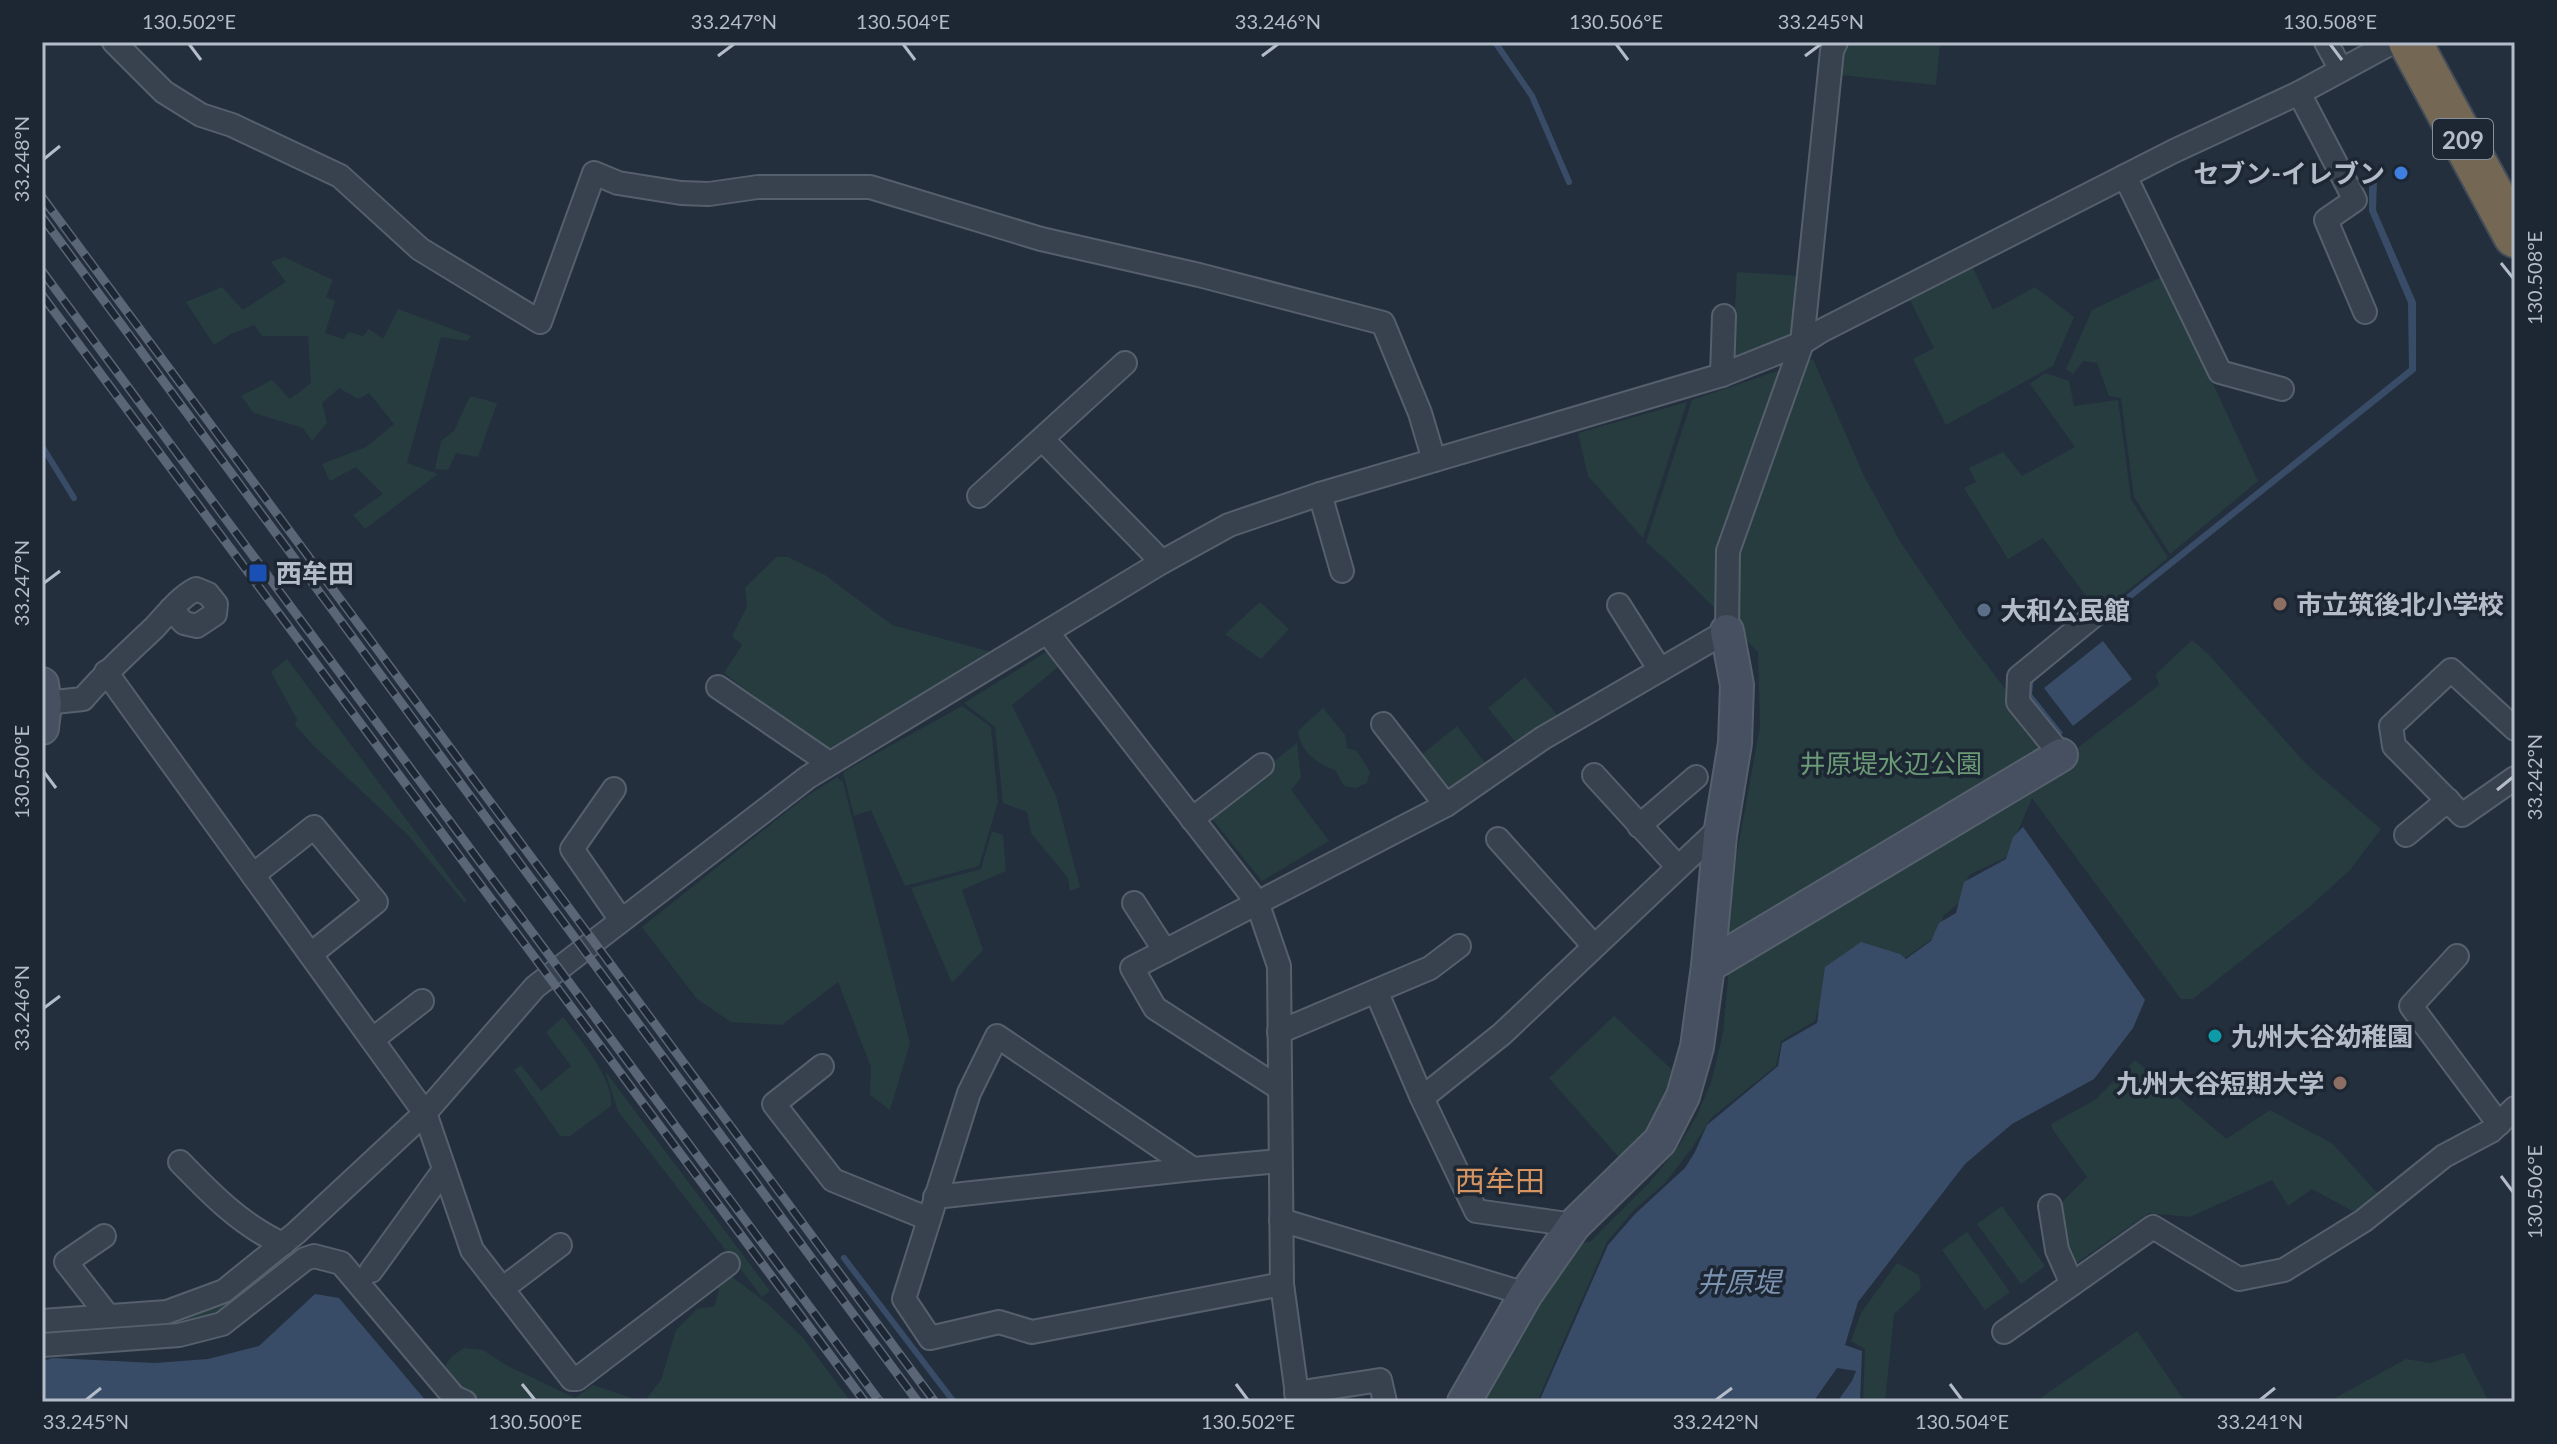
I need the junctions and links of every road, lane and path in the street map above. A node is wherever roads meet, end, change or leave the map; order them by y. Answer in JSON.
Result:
{"nodes":[{"id":1,"x":114,"y":42,"type":"edge"},
{"id":2,"x":1836,"y":42,"type":"edge"},
{"id":3,"x":2326,"y":42,"type":"edge"},
{"id":4,"x":2393,"y":42,"type":"edge"},
{"id":5,"x":2410,"y":42,"type":"edge"},
{"id":6,"x":2341,"y":70,"type":"junction"},
{"id":7,"x":2299,"y":93,"type":"junction"},
{"id":8,"x":2125,"y":176,"type":"junction"},
{"id":9,"x":2515,"y":236,"type":"edge"},
{"id":10,"x":2365,"y":312,"type":"dead end"},
{"id":11,"x":1724,"y":316,"type":"dead end"},
{"id":12,"x":1802,"y":343,"type":"junction"},
{"id":13,"x":1125,"y":363,"type":"dead end"},
{"id":14,"x":1722,"y":375,"type":"junction"},
{"id":15,"x":2282,"y":389,"type":"dead end"},
{"id":16,"x":1042,"y":439,"type":"junction"},
{"id":17,"x":1434,"y":460,"type":"junction"},
{"id":18,"x":1320,"y":494,"type":"junction"},
{"id":19,"x":979,"y":496,"type":"dead end"},
{"id":20,"x":1162,"y":562,"type":"junction"},
{"id":21,"x":1342,"y":571,"type":"dead end"},
{"id":22,"x":1619,"y":605,"type":"dead end"},
{"id":23,"x":171,"y":609,"type":"dead end"},
{"id":24,"x":2097,"y":613,"type":"dead end"},
{"id":25,"x":1727,"y":631,"type":"junction"},
{"id":26,"x":1047,"y":632,"type":"junction"},
{"id":27,"x":1660,"y":670,"type":"junction"},
{"id":28,"x":106,"y":672,"type":"junction"},
{"id":29,"x":718,"y":687,"type":"dead end"},
{"id":30,"x":43,"y":705,"type":"edge"},
{"id":31,"x":1383,"y":724,"type":"dead end"},
{"id":32,"x":2515,"y":729,"type":"edge"},
{"id":33,"x":2061,"y":755,"type":"joint"},
{"id":34,"x":829,"y":763,"type":"junction"},
{"id":35,"x":1262,"y":765,"type":"dead end"},
{"id":36,"x":1594,"y":775,"type":"dead end"},
{"id":37,"x":1696,"y":777,"type":"dead end"},
{"id":38,"x":2515,"y":778,"type":"edge"},
{"id":39,"x":614,"y":789,"type":"dead end"},
{"id":40,"x":2448,"y":800,"type":"junction"},
{"id":41,"x":1446,"y":805,"type":"junction"},
{"id":42,"x":1192,"y":819,"type":"junction"},
{"id":43,"x":1639,"y":826,"type":"junction"},
{"id":44,"x":1721,"y":827,"type":"junction"},
{"id":45,"x":2406,"y":835,"type":"dead end"},
{"id":46,"x":1498,"y":839,"type":"dead end"},
{"id":47,"x":1678,"y":867,"type":"junction"},
{"id":48,"x":253,"y":875,"type":"junction"},
{"id":49,"x":1257,"y":902,"type":"junction"},
{"id":50,"x":1134,"y":903,"type":"dead end"},
{"id":51,"x":621,"y":920,"type":"junction"},
{"id":52,"x":1459,"y":946,"type":"dead end"},
{"id":53,"x":1594,"y":946,"type":"junction"},
{"id":54,"x":1165,"y":951,"type":"junction"},
{"id":55,"x":311,"y":954,"type":"junction"},
{"id":56,"x":2457,"y":956,"type":"dead end"},
{"id":57,"x":1708,"y":966,"type":"junction"},
{"id":58,"x":1376,"y":991,"type":"junction"},
{"id":59,"x":422,"y":1001,"type":"dead end"},
{"id":60,"x":1279,"y":1032,"type":"junction"},
{"id":61,"x":373,"y":1039,"type":"junction"},
{"id":62,"x":822,"y":1066,"type":"dead end"},
{"id":63,"x":1279,"y":1088,"type":"junction"},
{"id":64,"x":1422,"y":1098,"type":"junction"},
{"id":65,"x":425,"y":1113,"type":"junction"},
{"id":66,"x":2507,"y":1116,"type":"edge"},
{"id":67,"x":1279,"y":1161,"type":"junction"},
{"id":68,"x":180,"y":1162,"type":"dead end"},
{"id":69,"x":1193,"y":1169,"type":"junction"},
{"id":70,"x":444,"y":1170,"type":"junction"},
{"id":71,"x":935,"y":1197,"type":"junction"},
{"id":72,"x":2050,"y":1206,"type":"dead end"},
{"id":73,"x":929,"y":1219,"type":"junction"},
{"id":74,"x":1281,"y":1220,"type":"junction"},
{"id":75,"x":1574,"y":1225,"type":"junction"},
{"id":76,"x":104,"y":1236,"type":"dead end"},
{"id":77,"x":283,"y":1244,"type":"junction"},
{"id":78,"x":560,"y":1245,"type":"dead end"},
{"id":79,"x":728,"y":1264,"type":"dead end"},
{"id":80,"x":371,"y":1271,"type":"dead end"},
{"id":81,"x":1282,"y":1284,"type":"junction"},
{"id":82,"x":2072,"y":1284,"type":"junction"},
{"id":83,"x":502,"y":1289,"type":"junction"},
{"id":84,"x":1526,"y":1294,"type":"junction"},
{"id":85,"x":108,"y":1316,"type":"junction"},
{"id":86,"x":42,"y":1321,"type":"edge"},
{"id":87,"x":2004,"y":1332,"type":"dead end"},
{"id":88,"x":42,"y":1345,"type":"edge"},
{"id":89,"x":1297,"y":1398,"type":"edge"},
{"id":90,"x":465,"y":1402,"type":"edge"},
{"id":91,"x":1385,"y":1402,"type":"edge"},
{"id":92,"x":1464,"y":1402,"type":"edge"}],
"edges":[{"from":1,"to":17,"type":"street"},
{"from":2,"to":12,"type":"street"},
{"from":3,"to":6,"type":"street"},
{"from":4,"to":6,"type":"street"},
{"from":5,"to":9,"type":"highway","number":"209"},
{"from":6,"to":7,"type":"street"},
{"from":7,"to":8,"type":"street"},
{"from":7,"to":10,"type":"street"},
{"from":8,"to":12,"type":"street"},
{"from":8,"to":15,"type":"street"},
{"from":11,"to":14,"type":"street"},
{"from":12,"to":14,"type":"street"},
{"from":12,"to":25,"type":"street"},
{"from":13,"to":16,"type":"street"},
{"from":14,"to":17,"type":"street"},
{"from":16,"to":19,"type":"street"},
{"from":16,"to":20,"type":"street"},
{"from":17,"to":18,"type":"street"},
{"from":18,"to":20,"type":"street"},
{"from":18,"to":21,"type":"street"},
{"from":20,"to":26,"type":"street"},
{"from":22,"to":27,"type":"street"},
{"from":23,"to":28,"type":"street"},
{"from":24,"to":33,"type":"street"},
{"from":25,"to":27,"type":"street"},
{"from":25,"to":44,"type":"street"},
{"from":26,"to":34,"type":"street"},
{"from":26,"to":42,"type":"street"},
{"from":27,"to":41,"type":"street"},
{"from":28,"to":30,"type":"street"},
{"from":28,"to":48,"type":"street"},
{"from":29,"to":34,"type":"street"},
{"from":31,"to":41,"type":"street"},
{"from":32,"to":40,"type":"street"},
{"from":33,"to":57,"type":"street"},
{"from":34,"to":51,"type":"street"},
{"from":35,"to":42,"type":"street"},
{"from":36,"to":43,"type":"street"},
{"from":37,"to":43,"type":"street"},
{"from":38,"to":40,"type":"street"},
{"from":39,"to":51,"type":"street"},
{"from":40,"to":45,"type":"street"},
{"from":41,"to":49,"type":"street"},
{"from":42,"to":49,"type":"street"},
{"from":43,"to":47,"type":"street"},
{"from":44,"to":47,"type":"street"},
{"from":44,"to":57,"type":"street"},
{"from":46,"to":53,"type":"street"},
{"from":47,"to":53,"type":"street"},
{"from":48,"to":55,"type":"street"},
{"from":48,"to":55,"type":"street"},
{"from":49,"to":54,"type":"street"},
{"from":49,"to":60,"type":"street"},
{"from":50,"to":54,"type":"street"},
{"from":51,"to":65,"type":"street"},
{"from":52,"to":58,"type":"street"},
{"from":53,"to":64,"type":"street"},
{"from":54,"to":63,"type":"street"},
{"from":55,"to":61,"type":"street"},
{"from":56,"to":66,"type":"street"},
{"from":57,"to":75,"type":"street"},
{"from":58,"to":60,"type":"street"},
{"from":58,"to":64,"type":"street"},
{"from":59,"to":61,"type":"street"},
{"from":60,"to":63,"type":"street"},
{"from":61,"to":65,"type":"street"},
{"from":62,"to":73,"type":"street"},
{"from":63,"to":67,"type":"street"},
{"from":64,"to":75,"type":"street"},
{"from":65,"to":70,"type":"street"},
{"from":65,"to":77,"type":"street"},
{"from":66,"to":82,"type":"street"},
{"from":67,"to":69,"type":"street"},
{"from":67,"to":74,"type":"street"},
{"from":68,"to":77,"type":"street"},
{"from":69,"to":71,"type":"street"},
{"from":69,"to":71,"type":"street"},
{"from":70,"to":80,"type":"street"},
{"from":70,"to":83,"type":"street"},
{"from":71,"to":73,"type":"street"},
{"from":72,"to":82,"type":"street"},
{"from":73,"to":81,"type":"street"},
{"from":74,"to":81,"type":"street"},
{"from":74,"to":84,"type":"street"},
{"from":75,"to":84,"type":"street"},
{"from":76,"to":85,"type":"street"},
{"from":77,"to":85,"type":"street"},
{"from":78,"to":83,"type":"street"},
{"from":79,"to":83,"type":"street"},
{"from":81,"to":89,"type":"street"},
{"from":82,"to":87,"type":"street"},
{"from":84,"to":92,"type":"street"},
{"from":85,"to":86,"type":"street"},
{"from":88,"to":90,"type":"street"},
{"from":89,"to":91,"type":"street"}]}
